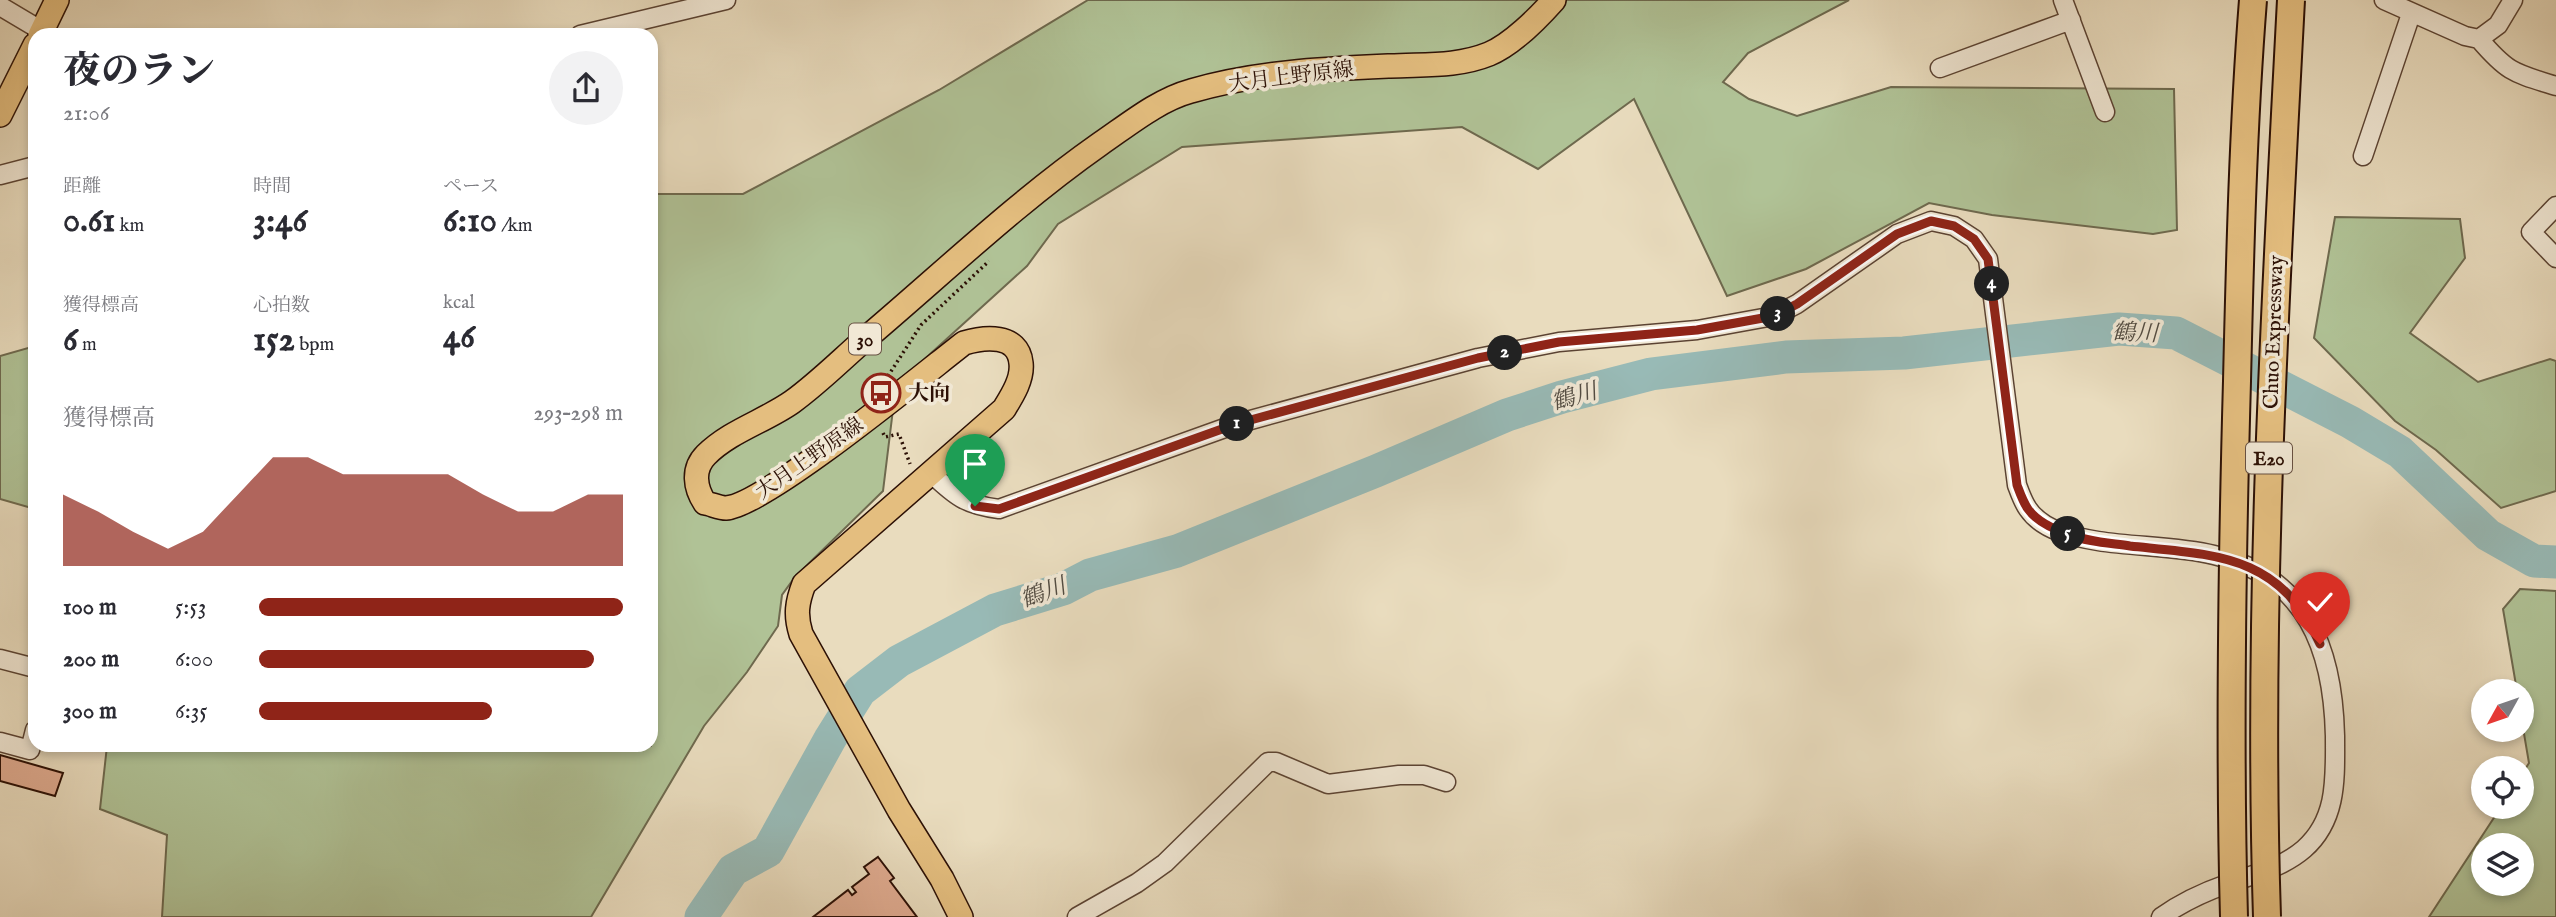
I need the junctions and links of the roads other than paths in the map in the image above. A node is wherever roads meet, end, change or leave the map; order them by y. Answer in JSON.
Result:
{"nodes":[{"id":1,"x":57,"y":0,"type":"edge"},
{"id":2,"x":726,"y":0,"type":"edge"},
{"id":3,"x":1554,"y":0,"type":"edge"},
{"id":4,"x":2063,"y":0,"type":"edge"},
{"id":5,"x":2253,"y":0,"type":"edge"},
{"id":6,"x":2291,"y":0,"type":"edge"},
{"id":7,"x":2384,"y":0,"type":"edge"},
{"id":8,"x":2514,"y":0,"type":"edge"},
{"id":9,"x":0,"y":6,"type":"edge"},
{"id":10,"x":2411,"y":14,"type":"junction"},
{"id":11,"x":2071,"y":20,"type":"junction"},
{"id":12,"x":28,"y":28,"type":"edge"},
{"id":13,"x":43,"y":28,"type":"edge"},
{"id":14,"x":609,"y":28,"type":"edge"},
{"id":15,"x":2479,"y":39,"type":"junction"},
{"id":16,"x":28,"y":59,"type":"edge"},
{"id":17,"x":1940,"y":68,"type":"dead end"},
{"id":18,"x":2556,"y":86,"type":"edge"},
{"id":19,"x":2105,"y":112,"type":"dead end"},
{"id":20,"x":0,"y":116,"type":"edge"},
{"id":21,"x":2363,"y":156,"type":"dead end"},
{"id":22,"x":28,"y":168,"type":"edge"},
{"id":23,"x":0,"y":175,"type":"edge"},
{"id":24,"x":2556,"y":206,"type":"edge"},
{"id":25,"x":2556,"y":258,"type":"edge"},
{"id":26,"x":925,"y":479,"type":"junction"},
{"id":27,"x":0,"y":659,"type":"edge"},
{"id":28,"x":28,"y":666,"type":"edge"},
{"id":29,"x":0,"y":742,"type":"edge"},
{"id":30,"x":28,"y":749,"type":"edge"},
{"id":31,"x":1446,"y":782,"type":"dead end"},
{"id":32,"x":961,"y":917,"type":"edge"},
{"id":33,"x":1077,"y":917,"type":"edge"},
{"id":34,"x":2161,"y":917,"type":"edge"},
{"id":35,"x":2234,"y":917,"type":"edge"},
{"id":36,"x":2267,"y":917,"type":"edge"}],
"edges":[{"from":1,"to":13,"type":"main road"},
{"from":2,"to":14,"type":"street"},
{"from":3,"to":26,"type":"main road","name":"大月上野原線","number":"30"},
{"from":4,"to":11,"type":"street"},
{"from":5,"to":35,"type":"highway","name":"Chuo Expressway","number":"E20","bridge":true},
{"from":6,"to":36,"type":"highway","name":"Chuo Expressway","number":"E20","bridge":true},
{"from":7,"to":10,"type":"street"},
{"from":8,"to":15,"type":"street"},
{"from":9,"to":12,"type":"street"},
{"from":10,"to":15,"type":"street"},
{"from":10,"to":21,"type":"street"},
{"from":11,"to":17,"type":"street"},
{"from":11,"to":19,"type":"street"},
{"from":15,"to":18,"type":"street"},
{"from":16,"to":20,"type":"main road"},
{"from":22,"to":23,"type":"street"},
{"from":24,"to":25,"type":"street"},
{"from":26,"to":32,"type":"main road","name":"大月上野原線","number":"30"},
{"from":26,"to":34,"type":"street"},
{"from":27,"to":28,"type":"street"},
{"from":29,"to":30,"type":"street"},
{"from":31,"to":33,"type":"street"}]}
